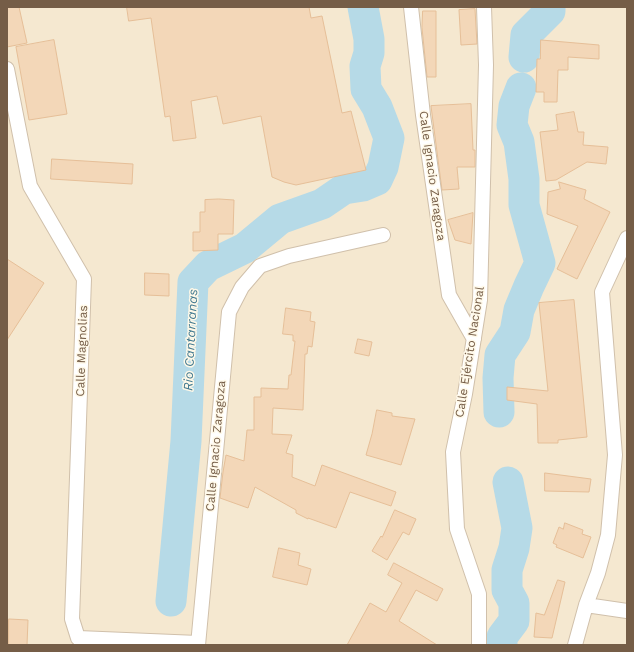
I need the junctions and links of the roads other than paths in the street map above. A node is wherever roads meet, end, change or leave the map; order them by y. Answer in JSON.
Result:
{"nodes":[{"id":1,"x":411,"y":7,"type":"edge"},
{"id":2,"x":484,"y":7,"type":"edge"},
{"id":3,"x":7,"y":69,"type":"edge"},
{"id":4,"x":384,"y":234,"type":"dead end"},
{"id":5,"x":627,"y":238,"type":"edge"},
{"id":6,"x":474,"y":338,"type":"junction"},
{"id":7,"x":586,"y":605,"type":"junction"},
{"id":8,"x":627,"y":611,"type":"edge"},
{"id":9,"x":82,"y":642,"type":"edge"},
{"id":10,"x":198,"y":644,"type":"edge"},
{"id":11,"x":479,"y":645,"type":"edge"},
{"id":12,"x":575,"y":645,"type":"edge"}],
"edges":[{"from":1,"to":6,"type":"street","name":"Calle Ignacio Zaragoza"},
{"from":2,"to":6,"type":"street","name":"Calle Ejército Nacional"},
{"from":3,"to":9,"type":"street","name":"Calle Magnolias"},
{"from":4,"to":10,"type":"street","name":"Calle Ignacio Zaragoza"},
{"from":5,"to":7,"type":"street"},
{"from":6,"to":11,"type":"street","name":"Calle Ejército Nacional"},
{"from":7,"to":8,"type":"street"},
{"from":7,"to":12,"type":"street"},
{"from":9,"to":10,"type":"street","name":"Calle Ignacio Zaragoza"}]}
